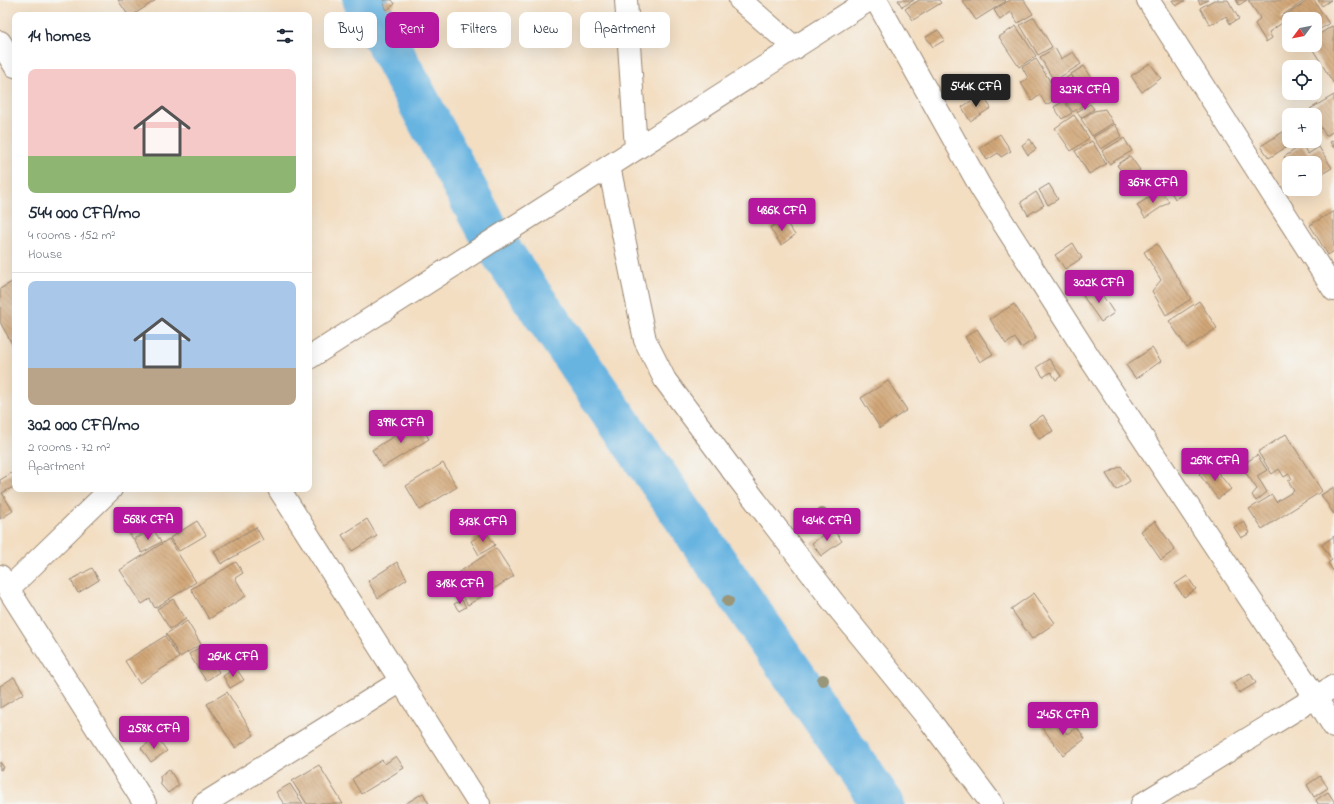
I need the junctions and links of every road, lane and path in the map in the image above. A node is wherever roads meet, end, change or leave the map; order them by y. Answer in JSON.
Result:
{"nodes":[{"id":1,"x":626,"y":0,"type":"edge"},
{"id":2,"x":740,"y":0,"type":"edge"},
{"id":3,"x":869,"y":0,"type":"edge"},
{"id":4,"x":876,"y":0,"type":"edge"},
{"id":5,"x":1148,"y":0,"type":"edge"},
{"id":6,"x":0,"y":42,"type":"edge"},
{"id":7,"x":795,"y":48,"type":"junction"},
{"id":8,"x":12,"y":61,"type":"edge"},
{"id":9,"x":636,"y":149,"type":"junction"},
{"id":10,"x":609,"y":166,"type":"junction"},
{"id":11,"x":1334,"y":290,"type":"edge"},
{"id":12,"x":312,"y":356,"type":"edge"},
{"id":13,"x":108,"y":492,"type":"edge"},
{"id":14,"x":281,"y":492,"type":"edge"},
{"id":15,"x":4,"y":582,"type":"edge"},
{"id":16,"x":401,"y":681,"type":"junction"},
{"id":17,"x":1325,"y":692,"type":"edge"},
{"id":18,"x":1334,"y":727,"type":"edge"},
{"id":19,"x":146,"y":804,"type":"edge"},
{"id":20,"x":204,"y":804,"type":"edge"},
{"id":21,"x":479,"y":804,"type":"edge"},
{"id":22,"x":992,"y":804,"type":"edge"},
{"id":23,"x":1142,"y":804,"type":"edge"}],
"edges":[{"from":1,"to":9,"type":"street"},
{"from":2,"to":7,"type":"street"},
{"from":3,"to":7,"type":"street"},
{"from":4,"to":17,"type":"street"},
{"from":5,"to":11,"type":"street"},
{"from":6,"to":8,"type":"street"},
{"from":7,"to":9,"type":"street"},
{"from":9,"to":10,"type":"street"},
{"from":10,"to":12,"type":"street"},
{"from":10,"to":22,"type":"street"},
{"from":13,"to":15,"type":"street"},
{"from":14,"to":16,"type":"street"},
{"from":15,"to":19,"type":"street"},
{"from":16,"to":20,"type":"street"},
{"from":16,"to":21,"type":"street"},
{"from":17,"to":18,"type":"street"},
{"from":17,"to":23,"type":"street"}]}
